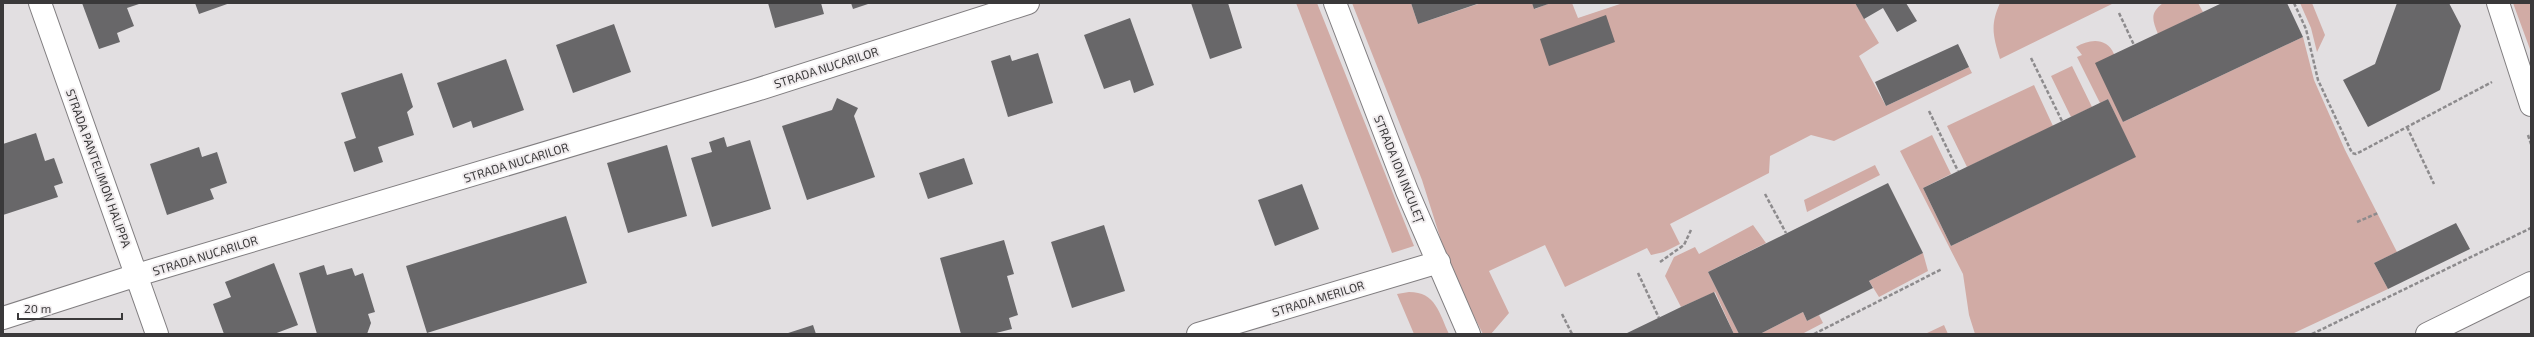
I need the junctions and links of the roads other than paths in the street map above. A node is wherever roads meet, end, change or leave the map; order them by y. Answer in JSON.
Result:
{"nodes":[{"id":1,"x":40,"y":3,"type":"edge"},
{"id":2,"x":1028,"y":3,"type":"edge"},
{"id":3,"x":1335,"y":3,"type":"edge"},
{"id":4,"x":2498,"y":3,"type":"edge"},
{"id":5,"x":2531,"y":105,"type":"edge"},
{"id":6,"x":1439,"y":262,"type":"junction"},
{"id":7,"x":137,"y":275,"type":"junction"},
{"id":8,"x":2531,"y":283,"type":"edge"},
{"id":9,"x":3,"y":318,"type":"edge"},
{"id":10,"x":157,"y":334,"type":"edge"},
{"id":11,"x":1198,"y":334,"type":"edge"},
{"id":12,"x":1469,"y":334,"type":"edge"},
{"id":13,"x":2427,"y":334,"type":"edge"}],
"edges":[{"from":1,"to":7,"type":"street","name":"STRADA PANTELIMON HALIPPA"},
{"from":2,"to":7,"type":"street","name":"STRADA NUCARILOR"},
{"from":3,"to":6,"type":"street","name":"STRADA ION INCULEȚ"},
{"from":4,"to":5,"type":"street"},
{"from":6,"to":11,"type":"street","name":"STRADA MERILOR"},
{"from":6,"to":12,"type":"street","name":"STRADA ION INCULEȚ"},
{"from":7,"to":9,"type":"street","name":"STRADA NUCARILOR"},
{"from":7,"to":10,"type":"street","name":"STRADA PANTELIMON HALIPPA"},
{"from":8,"to":13,"type":"street"}]}
